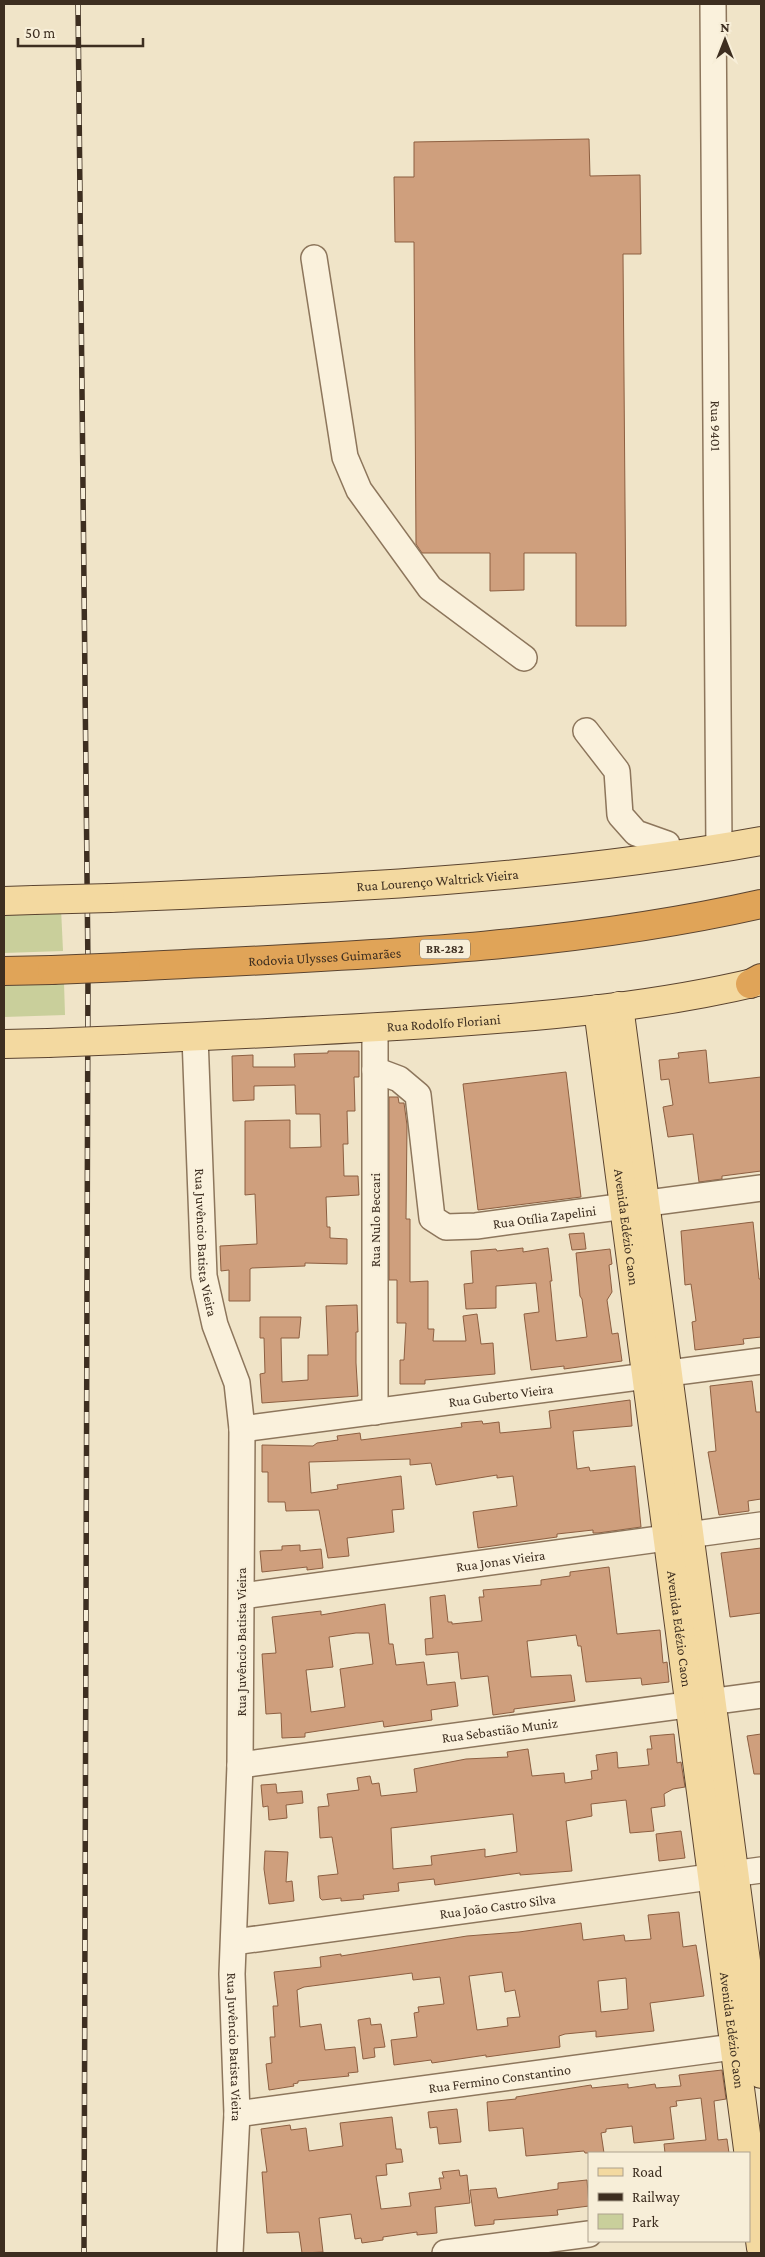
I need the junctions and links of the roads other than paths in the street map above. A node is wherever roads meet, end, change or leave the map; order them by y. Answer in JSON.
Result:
{"nodes":[{"id":1,"x":714,"y":4,"type":"edge"},
{"id":2,"x":314,"y":258,"type":"dead end"},
{"id":3,"x":524,"y":658,"type":"dead end"},
{"id":4,"x":586,"y":731,"type":"dead end"},
{"id":5,"x":761,"y":841,"type":"edge"},
{"id":6,"x":667,"y":844,"type":"dead end"},
{"id":7,"x":719,"y":849,"type":"junction"},
{"id":8,"x":4,"y":901,"type":"edge"},
{"id":9,"x":761,"y":904,"type":"edge"},
{"id":10,"x":4,"y":971,"type":"edge"},
{"id":11,"x":758,"y":981,"type":"edge"},
{"id":12,"x":609,"y":1008,"type":"junction"},
{"id":13,"x":375,"y":1028,"type":"junction"},
{"id":14,"x":195,"y":1037,"type":"junction"},
{"id":15,"x":4,"y":1044,"type":"edge"},
{"id":16,"x":375,"y":1070,"type":"junction"},
{"id":17,"x":761,"y":1188,"type":"edge"},
{"id":18,"x":635,"y":1205,"type":"junction"},
{"id":19,"x":761,"y":1361,"type":"edge"},
{"id":20,"x":657,"y":1374,"type":"junction"},
{"id":21,"x":375,"y":1412,"type":"junction"},
{"id":22,"x":242,"y":1429,"type":"junction"},
{"id":23,"x":761,"y":1525,"type":"edge"},
{"id":24,"x":679,"y":1537,"type":"junction"},
{"id":25,"x":242,"y":1596,"type":"junction"},
{"id":26,"x":761,"y":1695,"type":"edge"},
{"id":27,"x":701,"y":1703,"type":"junction"},
{"id":28,"x":240,"y":1765,"type":"junction"},
{"id":29,"x":761,"y":1870,"type":"edge"},
{"id":30,"x":723,"y":1875,"type":"junction"},
{"id":31,"x":234,"y":1942,"type":"junction"},
{"id":32,"x":751,"y":2045,"type":"edge"},
{"id":33,"x":761,"y":2074,"type":"edge"},
{"id":34,"x":237,"y":2114,"type":"junction"},
{"id":35,"x":756,"y":2212,"type":"edge"},
{"id":36,"x":588,"y":2234,"type":"edge"},
{"id":37,"x":761,"y":2248,"type":"edge"},
{"id":38,"x":230,"y":2253,"type":"edge"},
{"id":39,"x":446,"y":2253,"type":"edge"}],
"edges":[{"from":1,"to":7,"type":"street","name":"Rua 9401"},
{"from":2,"to":3,"type":"street"},
{"from":4,"to":6,"type":"street"},
{"from":5,"to":7,"type":"main road","name":"Rua Lourenço Waltrick Vieira"},
{"from":7,"to":8,"type":"main road","name":"Rua Lourenço Waltrick Vieira","bridge":true},
{"from":9,"to":10,"type":"highway","name":"Rodovia Ulysses Guimarães","number":"BR-282","bridge":true},
{"from":11,"to":12,"type":"main road","name":"Rua Rodolfo Floriani"},
{"from":12,"to":13,"type":"main road","name":"Rua Rodolfo Floriani"},
{"from":12,"to":18,"type":"main road","name":"Avenida Edézio Caon"},
{"from":13,"to":14,"type":"main road","name":"Rua Rodolfo Floriani"},
{"from":13,"to":16,"type":"street","name":"Rua Nulo Beccari"},
{"from":14,"to":15,"type":"main road","name":"Rua Rodolfo Floriani","bridge":true},
{"from":14,"to":22,"type":"street","name":"Rua Juvêncio Batista Vieira"},
{"from":16,"to":18,"type":"street","name":"Rua Otília Zapelini"},
{"from":16,"to":21,"type":"street","name":"Rua Nulo Beccari"},
{"from":17,"to":18,"type":"street","name":"Rua Otília Zapelini"},
{"from":18,"to":20,"type":"main road","name":"Avenida Edézio Caon"},
{"from":19,"to":20,"type":"street","name":"Rua Guberto Vieira"},
{"from":20,"to":21,"type":"street","name":"Rua Guberto Vieira"},
{"from":20,"to":24,"type":"main road","name":"Avenida Edézio Caon"},
{"from":21,"to":22,"type":"street","name":"Rua Guberto Vieira"},
{"from":22,"to":25,"type":"street","name":"Rua Juvêncio Batista Vieira"},
{"from":23,"to":24,"type":"street","name":"Rua Jonas Vieira"},
{"from":24,"to":25,"type":"street","name":"Rua Jonas Vieira"},
{"from":24,"to":27,"type":"main road","name":"Avenida Edézio Caon"},
{"from":25,"to":28,"type":"street","name":"Rua Juvêncio Batista Vieira"},
{"from":26,"to":27,"type":"street","name":"Rua Sebastião Muniz"},
{"from":27,"to":28,"type":"street","name":"Rua Sebastião Muniz"},
{"from":27,"to":30,"type":"main road","name":"Avenida Edézio Caon"},
{"from":28,"to":31,"type":"street","name":"Rua Juvêncio Batista Vieira"},
{"from":29,"to":30,"type":"street","name":"Rua João Castro Silva"},
{"from":30,"to":31,"type":"street","name":"Rua João Castro Silva"},
{"from":30,"to":32,"type":"main road","name":"Avenida Edézio Caon"},
{"from":31,"to":34,"type":"street","name":"Rua Juvêncio Batista Vieira"},
{"from":32,"to":33,"type":"main road","name":"Avenida Edézio Caon"},
{"from":32,"to":34,"type":"street","name":"Rua Fermino Constantino"},
{"from":32,"to":35,"type":"main road","name":"Avenida Edézio Caon"},
{"from":34,"to":38,"type":"street","name":"Rua Juvêncio Batista Vieira"},
{"from":35,"to":37,"type":"main road","name":"Avenida Edézio Caon"},
{"from":36,"to":39,"type":"street"}]}
